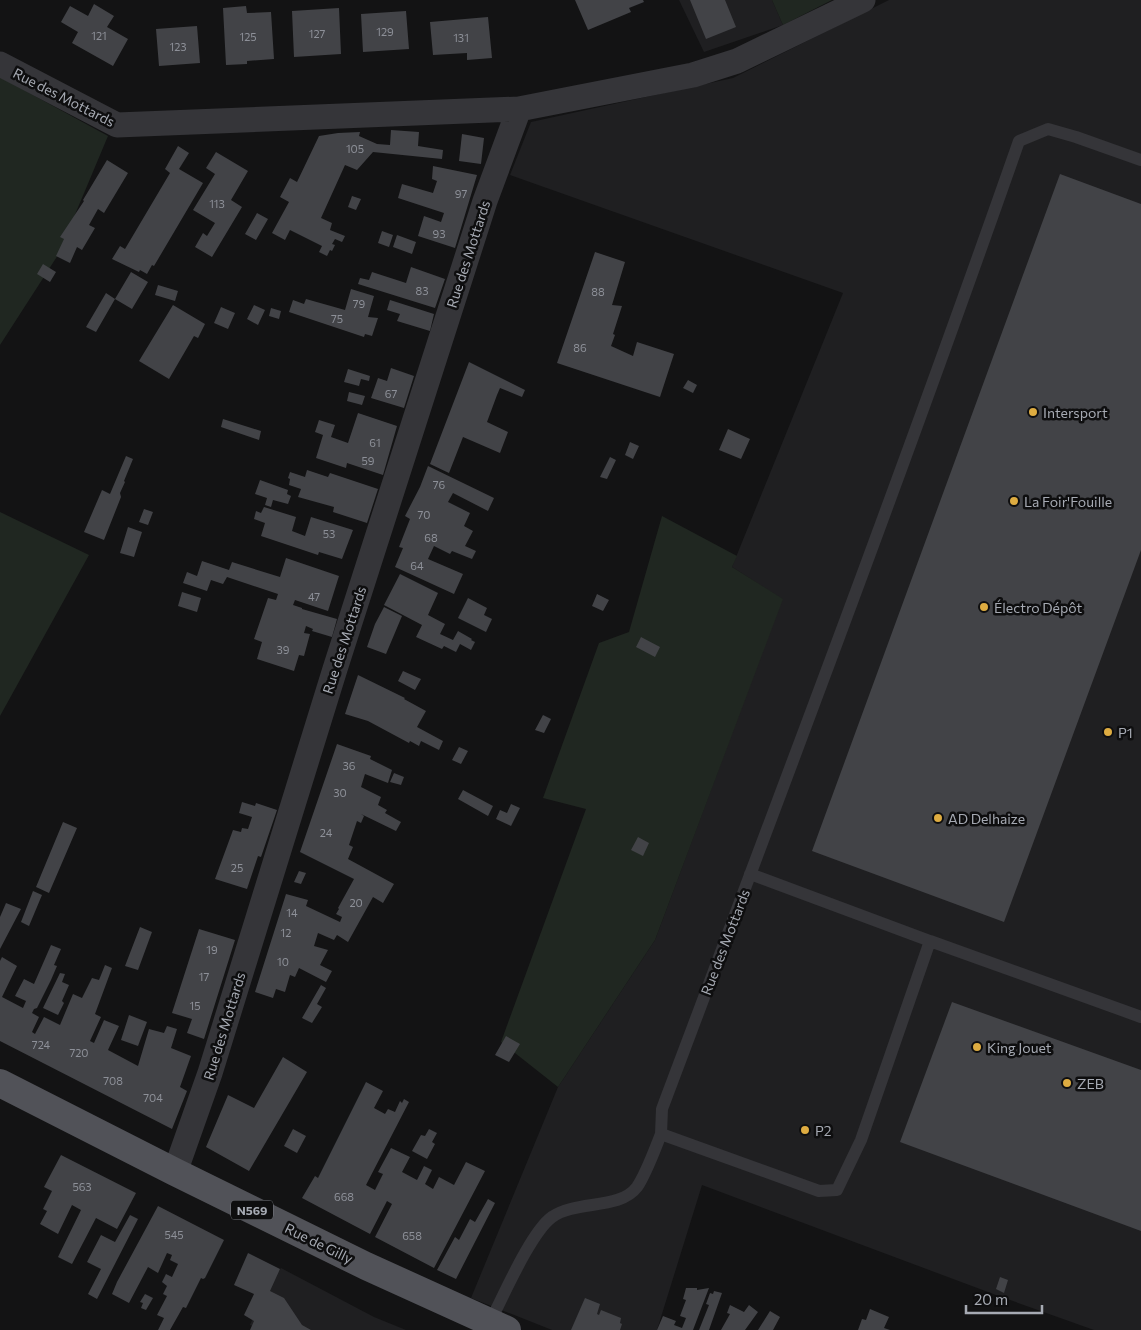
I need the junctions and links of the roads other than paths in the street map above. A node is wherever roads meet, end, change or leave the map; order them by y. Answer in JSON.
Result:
{"nodes":[{"id":1,"x":863,"y":0,"type":"edge"},
{"id":2,"x":0,"y":64,"type":"edge"},
{"id":3,"x":519,"y":109,"type":"junction"},
{"id":4,"x":1141,"y":160,"type":"edge"},
{"id":5,"x":750,"y":874,"type":"junction"},
{"id":6,"x":930,"y":942,"type":"junction"},
{"id":7,"x":1141,"y":1017,"type":"edge"},
{"id":8,"x":0,"y":1083,"type":"edge"},
{"id":9,"x":662,"y":1134,"type":"junction"},
{"id":10,"x":175,"y":1172,"type":"junction"},
{"id":11,"x":499,"y":1326,"type":"edge"}],
"edges":[{"from":1,"to":3,"type":"street","name":"Rue des Mottards"},
{"from":2,"to":3,"type":"street","name":"Rue des Mottards"},
{"from":3,"to":10,"type":"street","name":"Rue des Mottards"},
{"from":4,"to":5,"type":"lane"},
{"from":5,"to":6,"type":"lane","name":"Rue des Mottards"},
{"from":5,"to":9,"type":"lane","name":"Rue des Mottards"},
{"from":6,"to":7,"type":"lane","name":"Rue des Mottards"},
{"from":6,"to":9,"type":"lane"},
{"from":8,"to":10,"type":"main road","name":"Rue de Gilly","number":"N569"},
{"from":9,"to":11,"type":"lane","name":"Rue des Mottards"},
{"from":10,"to":11,"type":"main road","name":"Rue de Gilly","number":"N569"}]}
